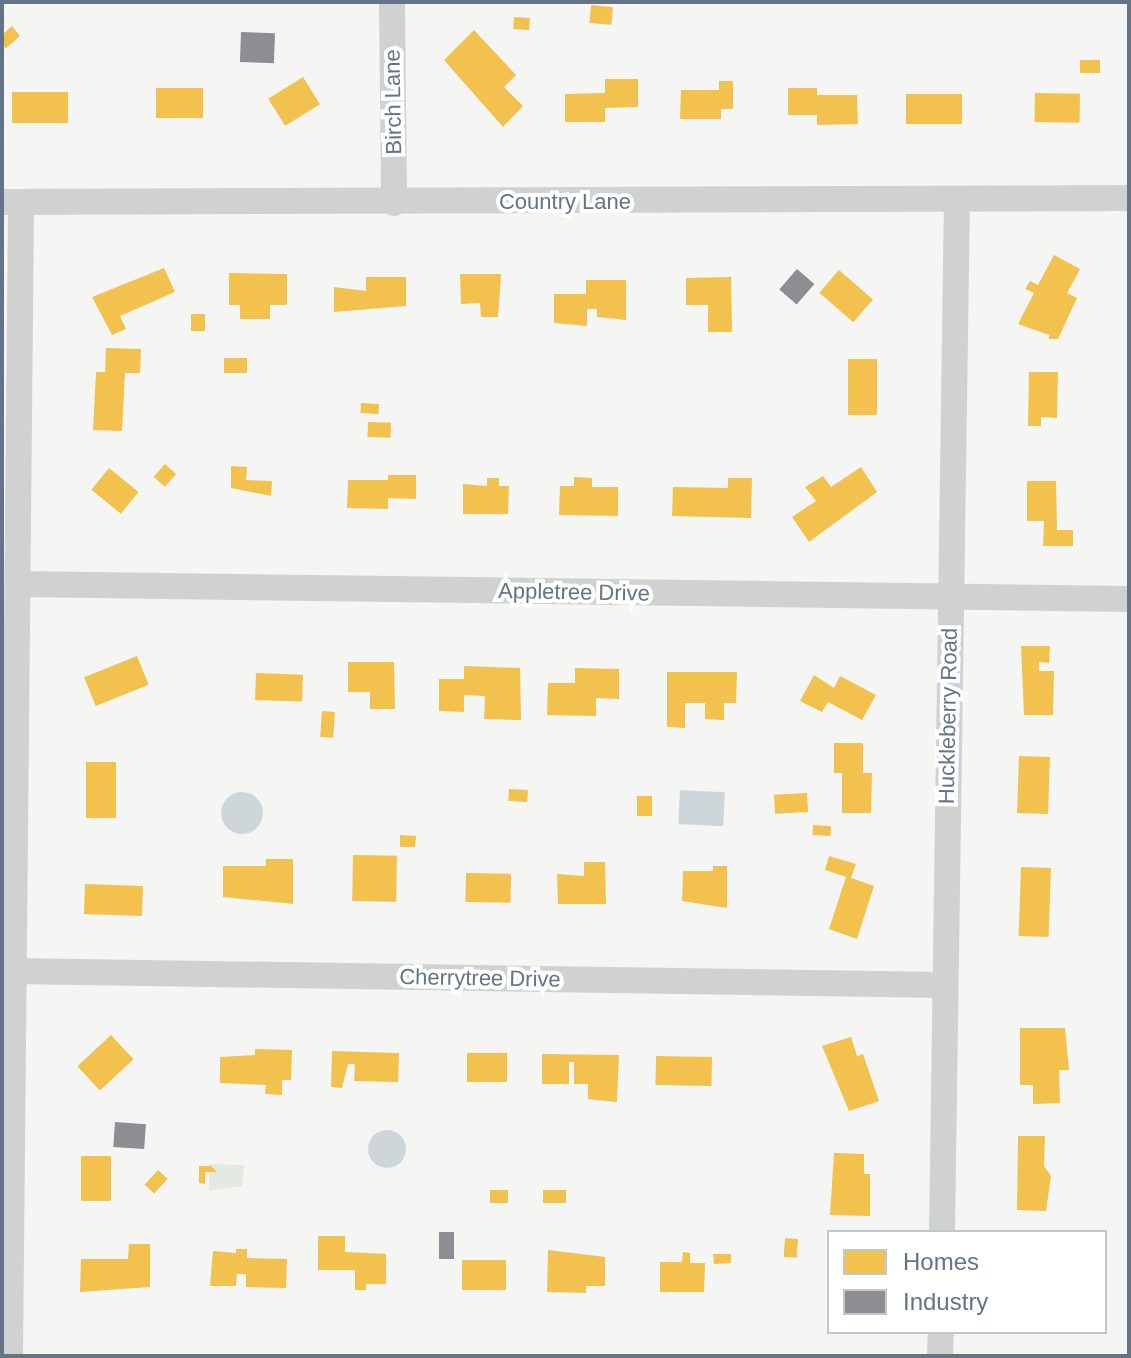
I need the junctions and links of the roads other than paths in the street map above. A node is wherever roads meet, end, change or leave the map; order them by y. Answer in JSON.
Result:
{"nodes":[{"id":1,"x":392,"y":2,"type":"edge"},
{"id":2,"x":1129,"y":198,"type":"edge"},
{"id":3,"x":957,"y":200,"type":"junction"},
{"id":4,"x":12,"y":202,"type":"edge"},
{"id":5,"x":394,"y":203,"type":"junction"},
{"id":6,"x":19,"y":584,"type":"junction"},
{"id":7,"x":950,"y":597,"type":"junction"},
{"id":8,"x":1129,"y":599,"type":"edge"},
{"id":9,"x":14,"y":971,"type":"junction"},
{"id":10,"x":945,"y":985,"type":"junction"},
{"id":11,"x":942,"y":1230,"type":"edge"},
{"id":12,"x":941,"y":1334,"type":"edge"},
{"id":13,"x":10,"y":1356,"type":"edge"},
{"id":14,"x":940,"y":1356,"type":"edge"}],
"edges":[{"from":1,"to":5,"type":"street","name":"Birch Lane"},
{"from":2,"to":3,"type":"street","name":"Country Lane"},
{"from":3,"to":5,"type":"street","name":"Country Lane"},
{"from":3,"to":7,"type":"street","name":"Huckleberry Road"},
{"from":4,"to":5,"type":"street","name":"Country Lane"},
{"from":4,"to":6,"type":"street"},
{"from":6,"to":7,"type":"street","name":"Appletree Drive"},
{"from":6,"to":9,"type":"street"},
{"from":7,"to":8,"type":"street","name":"Appletree Drive"},
{"from":7,"to":10,"type":"street","name":"Huckleberry Road"},
{"from":9,"to":10,"type":"street","name":"Cherrytree Drive"},
{"from":9,"to":13,"type":"street"},
{"from":10,"to":11,"type":"street","name":"Huckleberry Road"},
{"from":12,"to":14,"type":"street"}]}
